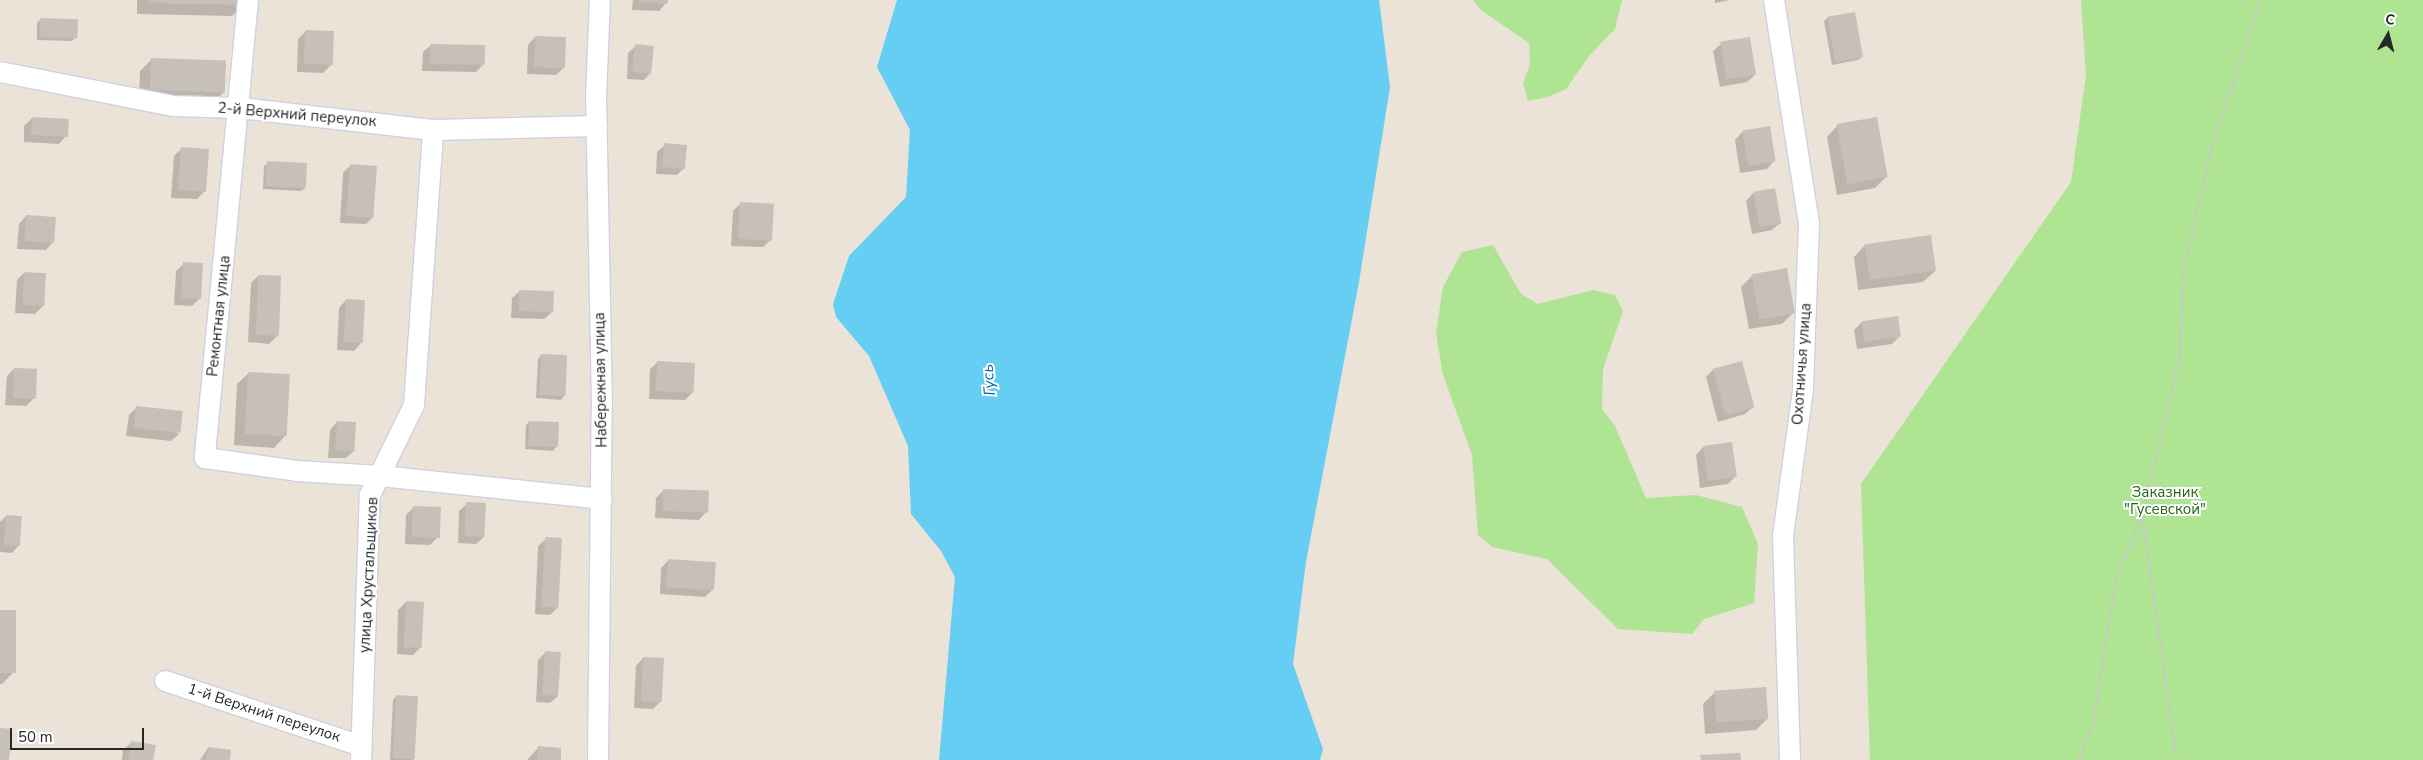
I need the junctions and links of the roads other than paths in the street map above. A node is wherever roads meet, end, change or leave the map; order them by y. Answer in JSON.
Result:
{"nodes":[{"id":1,"x":248,"y":0,"type":"edge"},
{"id":2,"x":600,"y":0,"type":"edge"},
{"id":3,"x":1774,"y":0,"type":"edge"},
{"id":4,"x":0,"y":72,"type":"edge"},
{"id":5,"x":240,"y":108,"type":"junction"},
{"id":6,"x":597,"y":126,"type":"junction"},
{"id":7,"x":432,"y":130,"type":"junction"},
{"id":8,"x":380,"y":476,"type":"junction"},
{"id":9,"x":602,"y":499,"type":"junction"},
{"id":10,"x":166,"y":681,"type":"dead end"},
{"id":11,"x":362,"y":753,"type":"edge"},
{"id":12,"x":598,"y":760,"type":"edge"},
{"id":13,"x":1790,"y":760,"type":"edge"}],
"edges":[{"from":1,"to":5,"type":"street","name":"Ремонтная улица"},
{"from":2,"to":6,"type":"street","name":"Набережная улица"},
{"from":3,"to":13,"type":"street","name":"Охотничья улица"},
{"from":4,"to":5,"type":"street","name":"2-й Верхний переулок"},
{"from":5,"to":7,"type":"street","name":"2-й Верхний переулок"},
{"from":5,"to":8,"type":"street","name":"Ремонтная улица"},
{"from":6,"to":7,"type":"street","name":"2-й Верхний переулок"},
{"from":6,"to":9,"type":"street","name":"Набережная улица"},
{"from":7,"to":8,"type":"street","name":"улица Хрустальщиков"},
{"from":8,"to":9,"type":"street"},
{"from":8,"to":11,"type":"street","name":"улица Хрустальщиков"},
{"from":9,"to":12,"type":"street","name":"Набережная улица"},
{"from":10,"to":11,"type":"street","name":"1-й Верхний переулок"}]}
